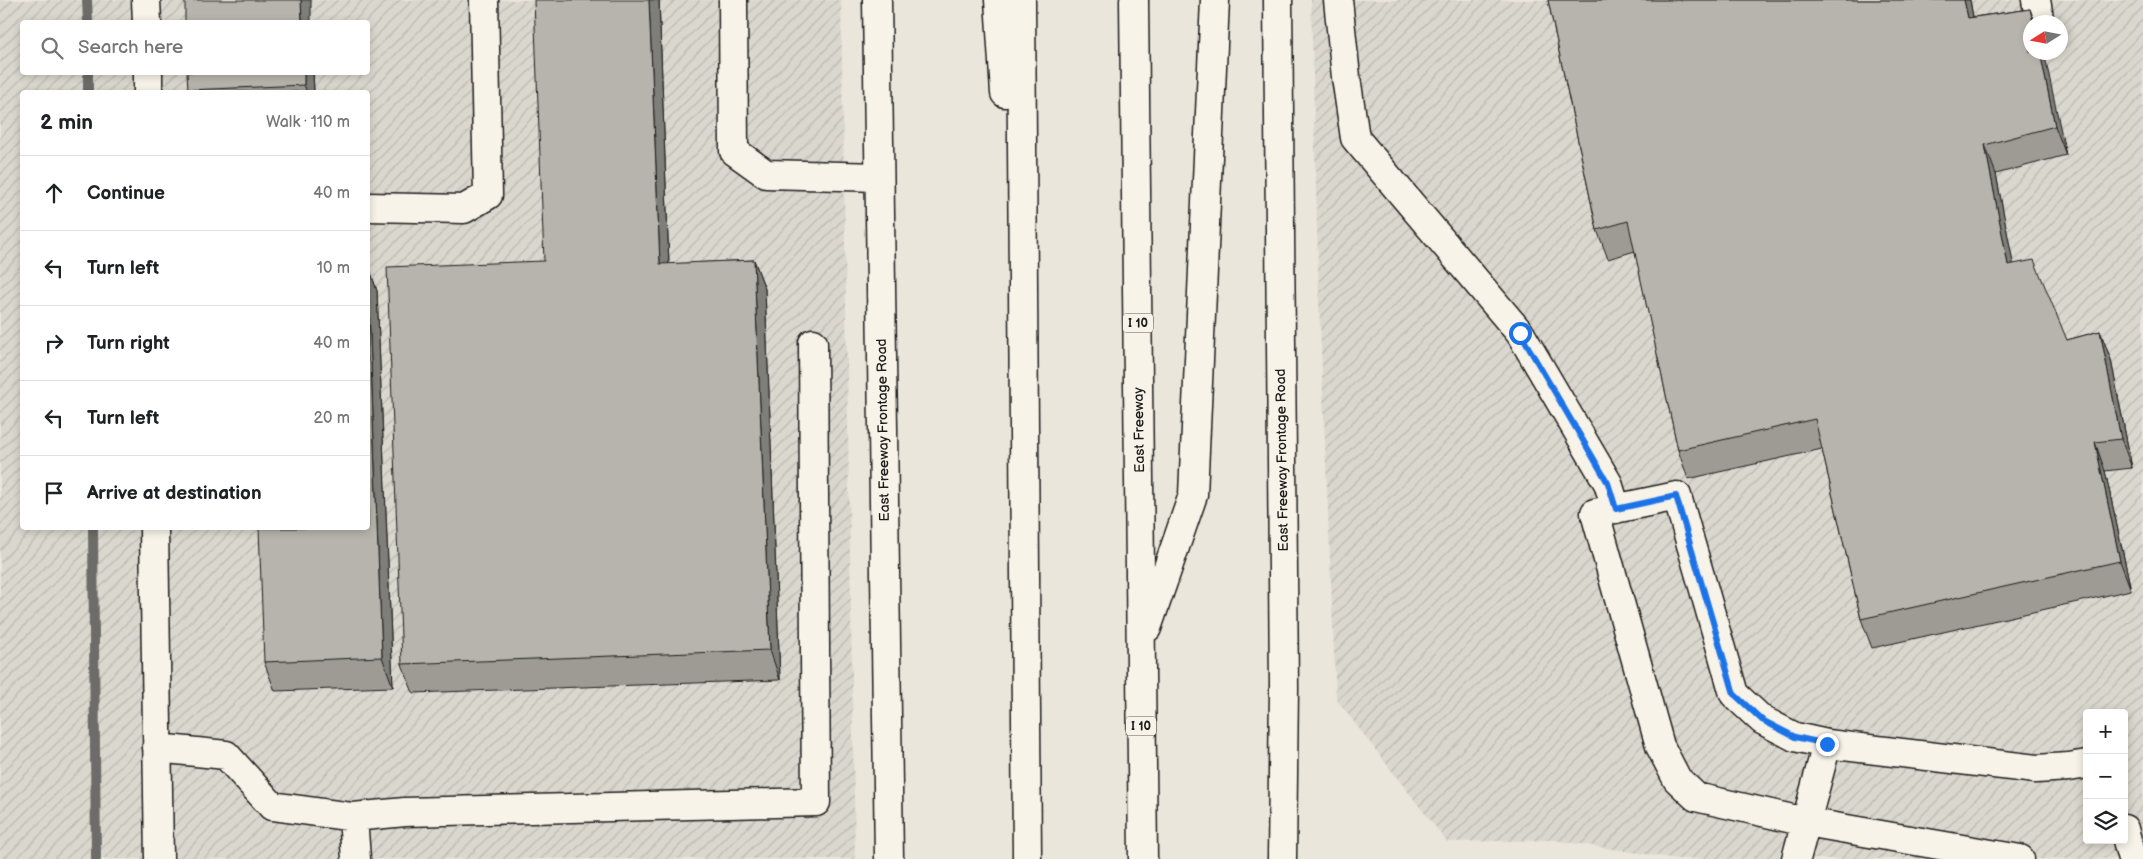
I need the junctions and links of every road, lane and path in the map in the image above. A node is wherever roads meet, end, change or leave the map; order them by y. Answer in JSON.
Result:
{"nodes":[{"id":1,"x":146,"y":0,"type":"edge"},
{"id":2,"x":484,"y":0,"type":"edge"},
{"id":3,"x":733,"y":0,"type":"edge"},
{"id":4,"x":877,"y":0,"type":"edge"},
{"id":5,"x":999,"y":0,"type":"edge"},
{"id":6,"x":1021,"y":0,"type":"edge"},
{"id":7,"x":1134,"y":0,"type":"edge"},
{"id":8,"x":1215,"y":0,"type":"edge"},
{"id":9,"x":1278,"y":0,"type":"edge"},
{"id":10,"x":1338,"y":0,"type":"edge"},
{"id":11,"x":147,"y":20,"type":"edge"},
{"id":12,"x":148,"y":75,"type":"edge"},
{"id":13,"x":148,"y":90,"type":"edge"},
{"id":14,"x":879,"y":177,"type":"junction"},
{"id":15,"x":370,"y":207,"type":"edge"},
{"id":16,"x":813,"y":343,"type":"dead end"},
{"id":17,"x":1024,"y":386,"type":"junction"},
{"id":18,"x":1616,"y":509,"type":"junction"},
{"id":19,"x":154,"y":530,"type":"edge"},
{"id":20,"x":1141,"y":646,"type":"junction"},
{"id":21,"x":1827,"y":744,"type":"junction"},
{"id":22,"x":157,"y":748,"type":"junction"},
{"id":23,"x":2083,"y":765,"type":"edge"},
{"id":24,"x":353,"y":817,"type":"junction"},
{"id":25,"x":1806,"y":822,"type":"junction"},
{"id":26,"x":2128,"y":842,"type":"edge"},
{"id":27,"x":2143,"y":857,"type":"edge"},
{"id":28,"x":159,"y":859,"type":"edge"},
{"id":29,"x":356,"y":859,"type":"edge"},
{"id":30,"x":889,"y":859,"type":"edge"},
{"id":31,"x":1027,"y":859,"type":"edge"},
{"id":32,"x":1143,"y":859,"type":"edge"},
{"id":33,"x":1282,"y":859,"type":"edge"},
{"id":34,"x":1796,"y":859,"type":"edge"},
{"id":35,"x":2020,"y":859,"type":"edge"},
{"id":36,"x":2133,"y":859,"type":"edge"}],
"edges":[{"from":1,"to":11,"type":"main road"},
{"from":2,"to":15,"type":"main road"},
{"from":3,"to":14,"type":"main road"},
{"from":4,"to":14,"type":"main road","name":"East Freeway Frontage Road"},
{"from":5,"to":17,"type":"main road"},
{"from":6,"to":17,"type":"main road"},
{"from":7,"to":20,"type":"main road","name":"East Freeway","number":"I 10"},
{"from":8,"to":20,"type":"main road"},
{"from":9,"to":33,"type":"main road","name":"East Freeway Frontage Road"},
{"from":10,"to":18,"type":"main road"},
{"from":12,"to":13,"type":"main road"},
{"from":14,"to":30,"type":"main road","name":"East Freeway Frontage Road"},
{"from":16,"to":24,"type":"main road"},
{"from":17,"to":31,"type":"main road"},
{"from":18,"to":21,"type":"main road"},
{"from":18,"to":25,"type":"main road"},
{"from":19,"to":22,"type":"main road"},
{"from":20,"to":32,"type":"main road","name":"East Freeway","number":"I 10"},
{"from":21,"to":23,"type":"main road"},
{"from":21,"to":25,"type":"main road"},
{"from":22,"to":24,"type":"main road"},
{"from":22,"to":28,"type":"main road"},
{"from":24,"to":29,"type":"main road"},
{"from":25,"to":34,"type":"main road"},
{"from":25,"to":35,"type":"main road"},
{"from":26,"to":36,"type":"main road"},
{"from":27,"to":36,"type":"main road"}]}
